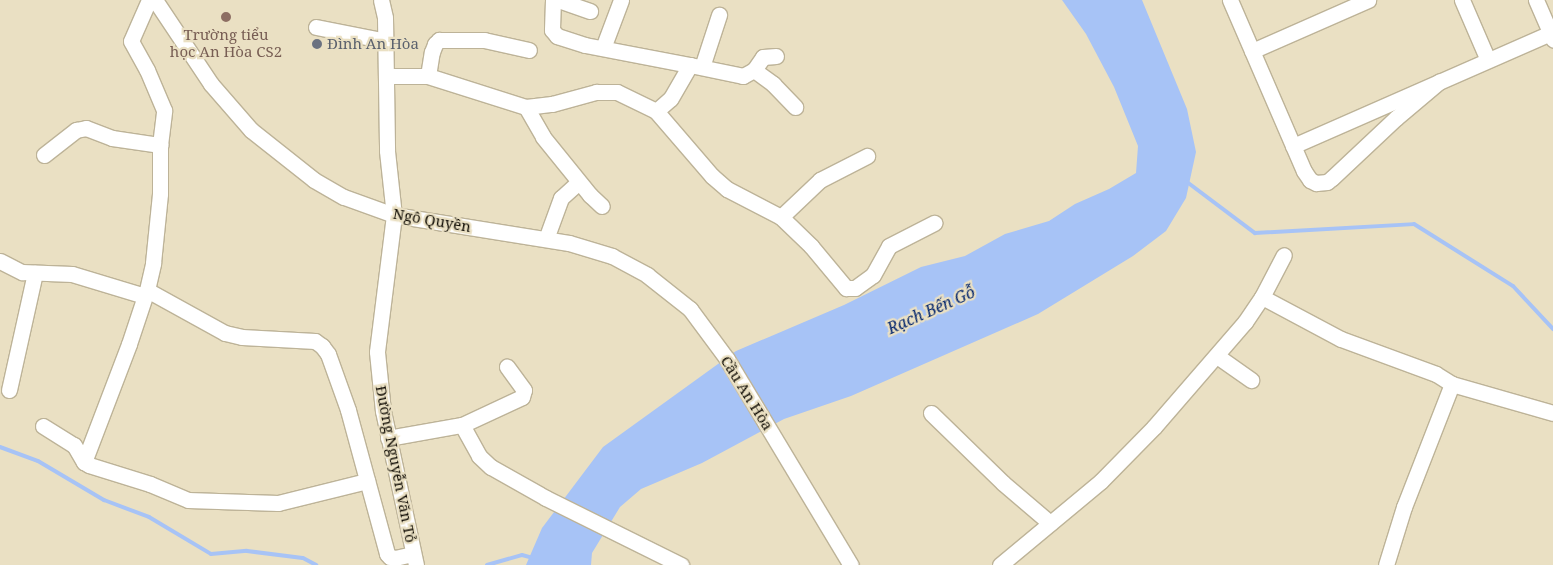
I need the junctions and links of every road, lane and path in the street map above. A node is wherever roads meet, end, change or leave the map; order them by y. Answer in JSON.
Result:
{"nodes":[{"id":1,"x":149,"y":0,"type":"edge"},
{"id":2,"x":155,"y":0,"type":"edge"},
{"id":3,"x":381,"y":0,"type":"edge"},
{"id":4,"x":553,"y":0,"type":"edge"},
{"id":5,"x":558,"y":0,"type":"edge"},
{"id":6,"x":621,"y":0,"type":"edge"},
{"id":7,"x":1230,"y":0,"type":"edge"},
{"id":8,"x":1368,"y":0,"type":"edge"},
{"id":9,"x":1462,"y":0,"type":"edge"},
{"id":10,"x":1536,"y":0,"type":"edge"},
{"id":11,"x":590,"y":11,"type":"dead end"},
{"id":12,"x":719,"y":15,"type":"dead end"},
{"id":13,"x":316,"y":27,"type":"dead end"},
{"id":14,"x":1552,"y":35,"type":"edge"},
{"id":15,"x":386,"y":40,"type":"junction"},
{"id":16,"x":603,"y":48,"type":"junction"},
{"id":17,"x":529,"y":50,"type":"dead end"},
{"id":18,"x":1252,"y":51,"type":"junction"},
{"id":19,"x":776,"y":56,"type":"dead end"},
{"id":20,"x":1488,"y":60,"type":"junction"},
{"id":21,"x":696,"y":66,"type":"junction"},
{"id":22,"x":754,"y":70,"type":"junction"},
{"id":23,"x":387,"y":76,"type":"junction"},
{"id":24,"x":428,"y":76,"type":"junction"},
{"id":25,"x":1440,"y":81,"type":"junction"},
{"id":26,"x":526,"y":107,"type":"junction"},
{"id":27,"x":795,"y":107,"type":"dead end"},
{"id":28,"x":656,"y":110,"type":"junction"},
{"id":29,"x":160,"y":145,"type":"junction"},
{"id":30,"x":1293,"y":146,"type":"junction"},
{"id":31,"x":44,"y":155,"type":"dead end"},
{"id":32,"x":867,"y":156,"type":"dead end"},
{"id":33,"x":579,"y":182,"type":"junction"},
{"id":34,"x":602,"y":206,"type":"dead end"},
{"id":35,"x":394,"y":215,"type":"junction"},
{"id":36,"x":781,"y":217,"type":"junction"},
{"id":37,"x":934,"y":224,"type":"dead end"},
{"id":38,"x":546,"y":239,"type":"junction"},
{"id":39,"x":1284,"y":255,"type":"dead end"},
{"id":40,"x":0,"y":261,"type":"edge"},
{"id":41,"x":35,"y":273,"type":"junction"},
{"id":42,"x":146,"y":293,"type":"junction"},
{"id":43,"x":1262,"y":297,"type":"junction"},
{"id":44,"x":690,"y":309,"type":"joint"},
{"id":45,"x":1217,"y":356,"type":"junction"},
{"id":46,"x":507,"y":367,"type":"dead end"},
{"id":47,"x":1251,"y":380,"type":"dead end"},
{"id":48,"x":1452,"y":384,"type":"junction"},
{"id":49,"x":9,"y":390,"type":"dead end"},
{"id":50,"x":931,"y":413,"type":"dead end"},
{"id":51,"x":1553,"y":413,"type":"edge"},
{"id":52,"x":462,"y":425,"type":"junction"},
{"id":53,"x":42,"y":426,"type":"dead end"},
{"id":54,"x":388,"y":438,"type":"junction"},
{"id":55,"x":84,"y":462,"type":"junction"},
{"id":56,"x":366,"y":480,"type":"junction"},
{"id":57,"x":1050,"y":523,"type":"junction"},
{"id":58,"x":415,"y":559,"type":"edge"},
{"id":59,"x":681,"y":565,"type":"edge"},
{"id":60,"x":851,"y":565,"type":"edge"},
{"id":61,"x":1000,"y":565,"type":"edge"},
{"id":62,"x":1386,"y":565,"type":"edge"}],
"edges":[{"from":1,"to":29,"type":"street"},
{"from":2,"to":35,"type":"street","name":"Ngô Quyền"},
{"from":3,"to":15,"type":"street","name":"Đường Nguyễn Văn Tỏ"},
{"from":4,"to":16,"type":"street"},
{"from":5,"to":11,"type":"street"},
{"from":6,"to":16,"type":"street"},
{"from":7,"to":18,"type":"street"},
{"from":8,"to":18,"type":"street"},
{"from":9,"to":20,"type":"street"},
{"from":10,"to":14,"type":"street"},
{"from":12,"to":21,"type":"street"},
{"from":13,"to":15,"type":"street"},
{"from":14,"to":20,"type":"street"},
{"from":15,"to":23,"type":"street","name":"Đường Nguyễn Văn Tỏ"},
{"from":16,"to":21,"type":"street"},
{"from":17,"to":24,"type":"street"},
{"from":18,"to":30,"type":"street"},
{"from":19,"to":22,"type":"street"},
{"from":20,"to":25,"type":"street"},
{"from":21,"to":22,"type":"street"},
{"from":21,"to":28,"type":"street"},
{"from":22,"to":27,"type":"street"},
{"from":23,"to":24,"type":"street"},
{"from":23,"to":35,"type":"street","name":"Đường Nguyễn Văn Tỏ"},
{"from":24,"to":26,"type":"street"},
{"from":25,"to":30,"type":"street"},
{"from":25,"to":30,"type":"street"},
{"from":26,"to":28,"type":"street"},
{"from":26,"to":33,"type":"street"},
{"from":28,"to":36,"type":"street"},
{"from":29,"to":31,"type":"street"},
{"from":29,"to":42,"type":"street"},
{"from":32,"to":36,"type":"street"},
{"from":33,"to":34,"type":"street"},
{"from":33,"to":38,"type":"street"},
{"from":35,"to":38,"type":"street","name":"Ngô Quyền"},
{"from":35,"to":54,"type":"street","name":"Đường Nguyễn Văn Tỏ"},
{"from":36,"to":37,"type":"street"},
{"from":38,"to":44,"type":"street","name":"Ngô Quyền"},
{"from":39,"to":43,"type":"street"},
{"from":40,"to":41,"type":"street"},
{"from":41,"to":42,"type":"street"},
{"from":41,"to":49,"type":"street"},
{"from":42,"to":55,"type":"street"},
{"from":42,"to":56,"type":"street"},
{"from":43,"to":45,"type":"street"},
{"from":43,"to":48,"type":"street"},
{"from":44,"to":60,"type":"street","name":"Cầu An Hòa"},
{"from":45,"to":47,"type":"street"},
{"from":45,"to":57,"type":"street"},
{"from":46,"to":52,"type":"street"},
{"from":48,"to":51,"type":"street"},
{"from":48,"to":62,"type":"street"},
{"from":50,"to":57,"type":"street"},
{"from":52,"to":54,"type":"street"},
{"from":52,"to":59,"type":"street"},
{"from":53,"to":55,"type":"street"},
{"from":54,"to":58,"type":"street","name":"Đường Nguyễn Văn Tỏ"},
{"from":55,"to":56,"type":"street"},
{"from":56,"to":58,"type":"street"},
{"from":57,"to":61,"type":"street"}]}
